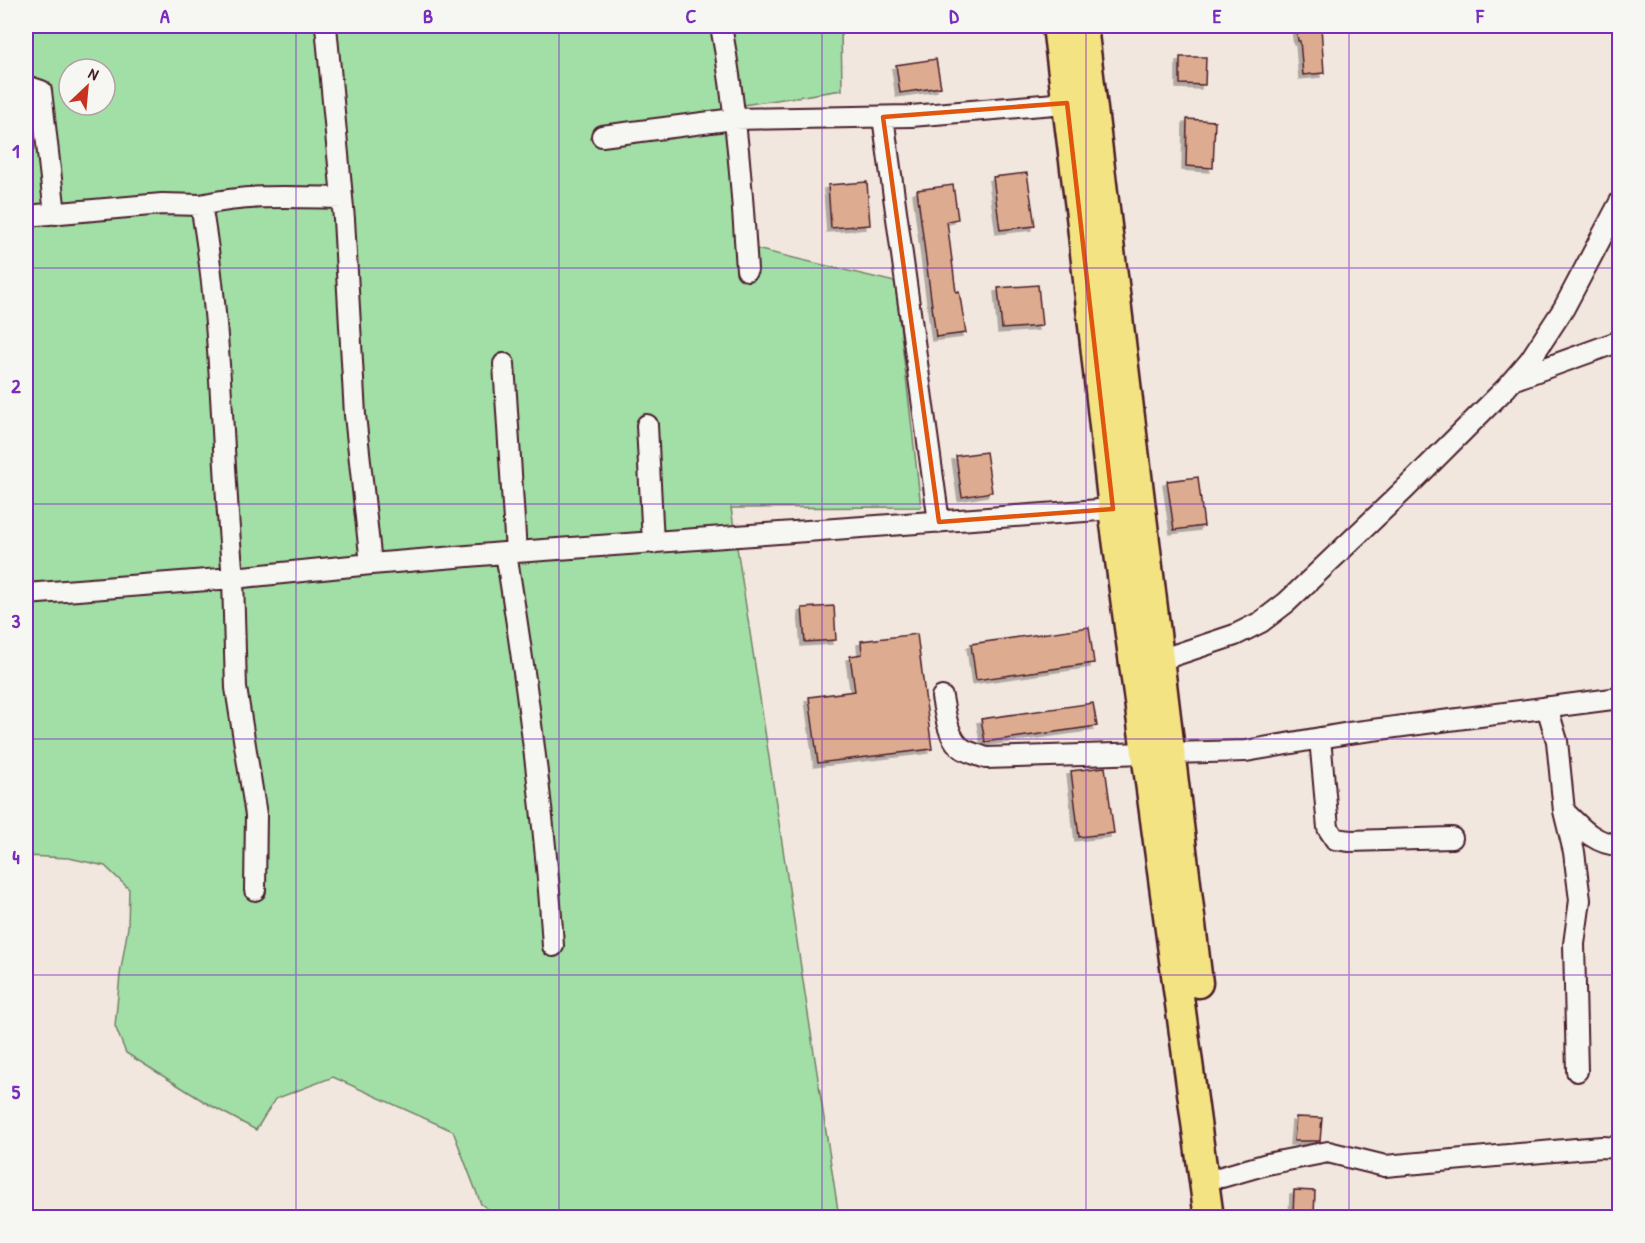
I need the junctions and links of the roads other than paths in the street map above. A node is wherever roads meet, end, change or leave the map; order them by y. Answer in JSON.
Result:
{"nodes":[{"id":1,"x":326,"y":26,"type":"edge"},
{"id":2,"x":721,"y":26,"type":"edge"},
{"id":3,"x":1057,"y":26,"type":"edge"},
{"id":4,"x":1083,"y":26,"type":"edge"},
{"id":5,"x":26,"y":86,"type":"edge"},
{"id":6,"x":1067,"y":103,"type":"junction"},
{"id":7,"x":883,"y":117,"type":"junction"},
{"id":8,"x":734,"y":119,"type":"junction"},
{"id":9,"x":602,"y":136,"type":"dead end"},
{"id":10,"x":342,"y":198,"type":"junction"},
{"id":11,"x":1620,"y":202,"type":"edge"},
{"id":12,"x":201,"y":205,"type":"junction"},
{"id":13,"x":55,"y":213,"type":"junction"},
{"id":14,"x":26,"y":216,"type":"edge"},
{"id":15,"x":747,"y":270,"type":"dead end"},
{"id":16,"x":1620,"y":341,"type":"edge"},
{"id":17,"x":504,"y":364,"type":"dead end"},
{"id":18,"x":1514,"y":380,"type":"junction"},
{"id":19,"x":647,"y":425,"type":"dead end"},
{"id":20,"x":1113,"y":510,"type":"junction"},
{"id":21,"x":939,"y":522,"type":"junction"},
{"id":22,"x":652,"y":543,"type":"junction"},
{"id":23,"x":511,"y":553,"type":"junction"},
{"id":24,"x":371,"y":564,"type":"junction"},
{"id":25,"x":233,"y":578,"type":"junction"},
{"id":26,"x":26,"y":594,"type":"edge"},
{"id":27,"x":1148,"y":664,"type":"junction"},
{"id":28,"x":942,"y":697,"type":"dead end"},
{"id":29,"x":1620,"y":698,"type":"edge"},
{"id":30,"x":1547,"y":707,"type":"junction"},
{"id":31,"x":1320,"y":738,"type":"junction"},
{"id":32,"x":1159,"y":753,"type":"junction"},
{"id":33,"x":1564,"y":811,"type":"junction"},
{"id":34,"x":1452,"y":838,"type":"dead end"},
{"id":35,"x":1620,"y":845,"type":"edge"},
{"id":36,"x":255,"y":890,"type":"dead end"},
{"id":37,"x":553,"y":946,"type":"dead end"},
{"id":38,"x":1577,"y":1071,"type":"dead end"},
{"id":39,"x":1620,"y":1149,"type":"edge"},
{"id":40,"x":1222,"y":1177,"type":"junction"},
{"id":41,"x":1209,"y":1218,"type":"edge"},
{"id":42,"x":1229,"y":1218,"type":"edge"}],
"edges":[{"from":1,"to":10,"type":"street"},
{"from":2,"to":8,"type":"street"},
{"from":3,"to":6,"type":"highway"},
{"from":4,"to":27,"type":"highway"},
{"from":5,"to":13,"type":"street"},
{"from":6,"to":7,"type":"street"},
{"from":6,"to":20,"type":"highway"},
{"from":7,"to":8,"type":"street"},
{"from":7,"to":21,"type":"street"},
{"from":8,"to":9,"type":"street"},
{"from":8,"to":15,"type":"street"},
{"from":10,"to":12,"type":"street"},
{"from":10,"to":24,"type":"street"},
{"from":11,"to":18,"type":"street"},
{"from":12,"to":13,"type":"street"},
{"from":12,"to":25,"type":"street"},
{"from":13,"to":14,"type":"street"},
{"from":16,"to":18,"type":"street"},
{"from":17,"to":23,"type":"street"},
{"from":18,"to":27,"type":"street"},
{"from":19,"to":22,"type":"street"},
{"from":20,"to":21,"type":"street"},
{"from":20,"to":27,"type":"highway"},
{"from":21,"to":22,"type":"street"},
{"from":22,"to":23,"type":"street"},
{"from":23,"to":24,"type":"street"},
{"from":23,"to":37,"type":"street"},
{"from":24,"to":25,"type":"street"},
{"from":25,"to":26,"type":"street"},
{"from":25,"to":36,"type":"street"},
{"from":27,"to":32,"type":"highway"},
{"from":28,"to":32,"type":"street"},
{"from":29,"to":30,"type":"street"},
{"from":30,"to":31,"type":"street"},
{"from":30,"to":33,"type":"street"},
{"from":31,"to":32,"type":"street"},
{"from":31,"to":34,"type":"street"},
{"from":32,"to":40,"type":"highway"},
{"from":32,"to":41,"type":"highway"},
{"from":33,"to":35,"type":"street"},
{"from":33,"to":38,"type":"street"},
{"from":39,"to":40,"type":"street"},
{"from":40,"to":42,"type":"highway"}]}
